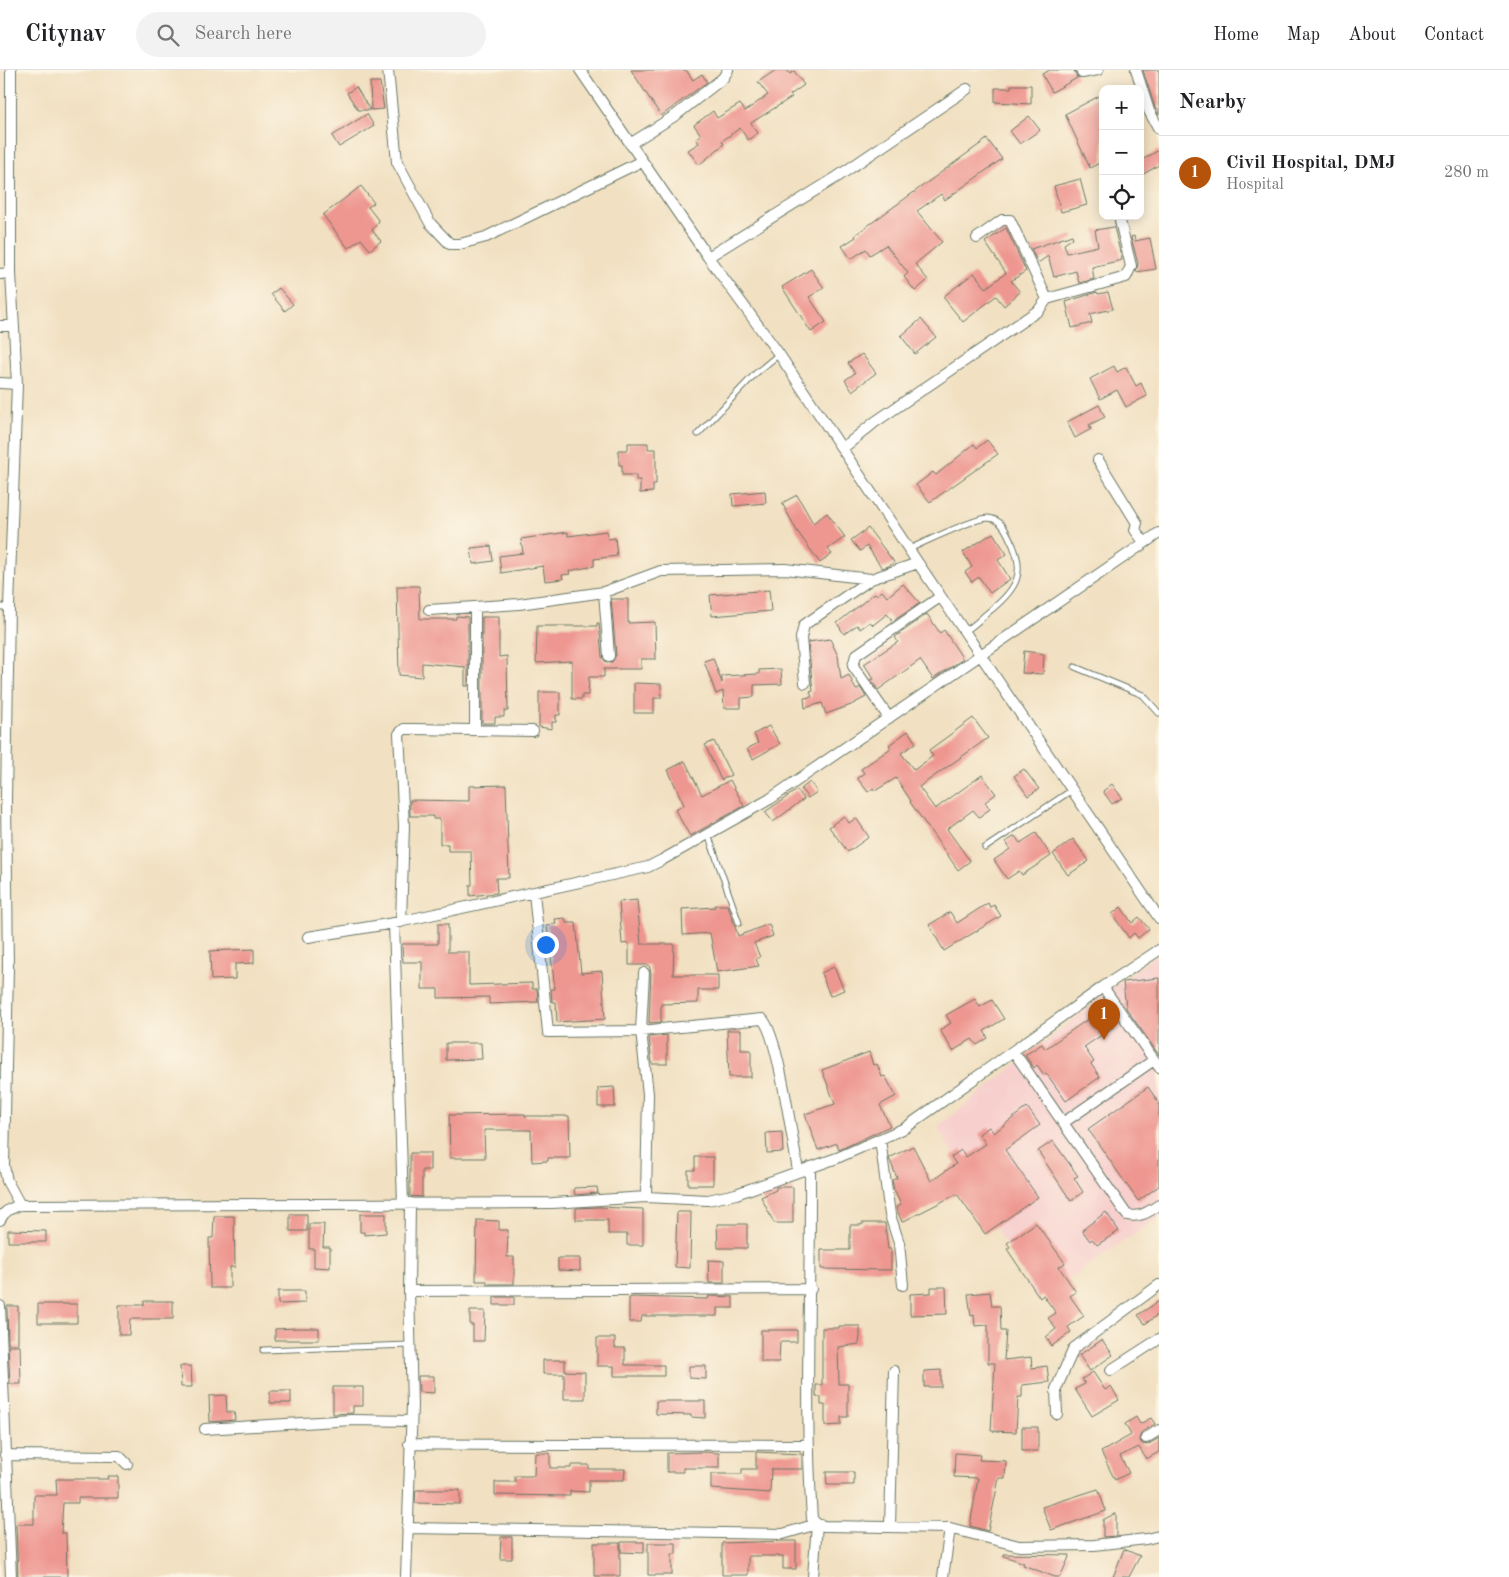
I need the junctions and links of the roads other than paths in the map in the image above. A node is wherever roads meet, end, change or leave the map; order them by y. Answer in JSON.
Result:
{"nodes":[{"id":1,"x":11,"y":70,"type":"edge"},
{"id":2,"x":388,"y":70,"type":"edge"},
{"id":3,"x":580,"y":70,"type":"edge"},
{"id":4,"x":728,"y":70,"type":"edge"},
{"id":5,"x":1081,"y":70,"type":"edge"},
{"id":6,"x":1098,"y":70,"type":"edge"},
{"id":7,"x":1136,"y":70,"type":"edge"},
{"id":8,"x":967,"y":89,"type":"dead end"},
{"id":9,"x":1159,"y":129,"type":"edge"},
{"id":10,"x":630,"y":144,"type":"junction"},
{"id":11,"x":642,"y":161,"type":"junction"},
{"id":12,"x":1120,"y":221,"type":"dead end"},
{"id":13,"x":977,"y":238,"type":"dead end"},
{"id":14,"x":708,"y":257,"type":"junction"},
{"id":15,"x":5,"y":273,"type":"edge"},
{"id":16,"x":1047,"y":299,"type":"junction"},
{"id":17,"x":0,"y":326,"type":"edge"},
{"id":18,"x":13,"y":326,"type":"junction"},
{"id":19,"x":779,"y":354,"type":"junction"},
{"id":20,"x":0,"y":383,"type":"edge"},
{"id":21,"x":17,"y":384,"type":"junction"},
{"id":22,"x":698,"y":434,"type":"dead end"},
{"id":23,"x":843,"y":448,"type":"junction"},
{"id":24,"x":1098,"y":460,"type":"dead end"},
{"id":25,"x":1159,"y":532,"type":"edge"},
{"id":26,"x":1144,"y":542,"type":"junction"},
{"id":27,"x":908,"y":549,"type":"junction"},
{"id":28,"x":918,"y":563,"type":"junction"},
{"id":29,"x":871,"y":579,"type":"junction"},
{"id":30,"x":604,"y":592,"type":"junction"},
{"id":31,"x":940,"y":597,"type":"junction"},
{"id":32,"x":4,"y":607,"type":"edge"},
{"id":33,"x":475,"y":608,"type":"junction"},
{"id":34,"x":429,"y":610,"type":"dead end"},
{"id":35,"x":964,"y":632,"type":"junction"},
{"id":36,"x":981,"y":655,"type":"junction"},
{"id":37,"x":609,"y":656,"type":"dead end"},
{"id":38,"x":1075,"y":667,"type":"dead end"},
{"id":39,"x":805,"y":684,"type":"dead end"},
{"id":40,"x":1159,"y":713,"type":"edge"},
{"id":41,"x":888,"y":718,"type":"junction"},
{"id":42,"x":475,"y":730,"type":"junction"},
{"id":43,"x":533,"y":731,"type":"dead end"},
{"id":44,"x":1072,"y":790,"type":"junction"},
{"id":45,"x":3,"y":800,"type":"edge"},
{"id":46,"x":708,"y":834,"type":"junction"},
{"id":47,"x":985,"y":848,"type":"dead end"},
{"id":48,"x":534,"y":893,"type":"junction"},
{"id":49,"x":1159,"y":918,"type":"edge"},
{"id":50,"x":398,"y":922,"type":"junction"},
{"id":51,"x":738,"y":923,"type":"dead end"},
{"id":52,"x":4,"y":924,"type":"edge"},
{"id":53,"x":308,"y":937,"type":"dead end"},
{"id":54,"x":1159,"y":950,"type":"edge"},
{"id":55,"x":644,"y":973,"type":"dead end"},
{"id":56,"x":1103,"y":987,"type":"junction"},
{"id":57,"x":641,"y":1030,"type":"junction"},
{"id":58,"x":1014,"y":1052,"type":"junction"},
{"id":59,"x":1157,"y":1063,"type":"edge"},
{"id":60,"x":1063,"y":1123,"type":"junction"},
{"id":61,"x":880,"y":1140,"type":"junction"},
{"id":62,"x":810,"y":1167,"type":"junction"},
{"id":63,"x":798,"y":1171,"type":"junction"},
{"id":64,"x":646,"y":1198,"type":"junction"},
{"id":65,"x":406,"y":1203,"type":"junction"},
{"id":66,"x":20,"y":1205,"type":"junction"},
{"id":67,"x":1159,"y":1205,"type":"edge"},
{"id":68,"x":0,"y":1220,"type":"edge"},
{"id":69,"x":903,"y":1285,"type":"dead end"},
{"id":70,"x":1159,"y":1285,"type":"edge"},
{"id":71,"x":811,"y":1288,"type":"junction"},
{"id":72,"x":409,"y":1291,"type":"junction"},
{"id":73,"x":0,"y":1306,"type":"edge"},
{"id":74,"x":1159,"y":1339,"type":"edge"},
{"id":75,"x":410,"y":1346,"type":"junction"},
{"id":76,"x":263,"y":1350,"type":"dead end"},
{"id":77,"x":1111,"y":1370,"type":"dead end"},
{"id":78,"x":894,"y":1371,"type":"dead end"},
{"id":79,"x":1057,"y":1414,"type":"dead end"},
{"id":80,"x":411,"y":1421,"type":"junction"},
{"id":81,"x":206,"y":1429,"type":"dead end"},
{"id":82,"x":1159,"y":1430,"type":"edge"},
{"id":83,"x":1146,"y":1438,"type":"dead end"},
{"id":84,"x":410,"y":1444,"type":"junction"},
{"id":85,"x":807,"y":1445,"type":"junction"},
{"id":86,"x":6,"y":1456,"type":"junction"},
{"id":87,"x":127,"y":1464,"type":"dead end"},
{"id":88,"x":817,"y":1524,"type":"junction"},
{"id":89,"x":890,"y":1527,"type":"junction"},
{"id":90,"x":407,"y":1528,"type":"junction"},
{"id":91,"x":950,"y":1528,"type":"junction"},
{"id":92,"x":1159,"y":1536,"type":"edge"},
{"id":93,"x":11,"y":1577,"type":"edge"},
{"id":94,"x":406,"y":1577,"type":"edge"},
{"id":95,"x":813,"y":1577,"type":"edge"},
{"id":96,"x":943,"y":1577,"type":"edge"}],
"edges":[{"from":1,"to":15,"type":"street"},
{"from":2,"to":11,"type":"street"},
{"from":3,"to":10,"type":"street"},
{"from":4,"to":10,"type":"street"},
{"from":5,"to":6,"type":"street"},
{"from":7,"to":9,"type":"street"},
{"from":8,"to":14,"type":"street"},
{"from":10,"to":11,"type":"street"},
{"from":11,"to":14,"type":"street"},
{"from":12,"to":16,"type":"street"},
{"from":13,"to":16,"type":"street"},
{"from":14,"to":19,"type":"street"},
{"from":15,"to":18,"type":"street"},
{"from":16,"to":23,"type":"street"},
{"from":17,"to":18,"type":"street"},
{"from":18,"to":21,"type":"street"},
{"from":19,"to":22,"type":"lane"},
{"from":19,"to":23,"type":"street"},
{"from":20,"to":21,"type":"street"},
{"from":21,"to":32,"type":"street"},
{"from":23,"to":27,"type":"street"},
{"from":24,"to":26,"type":"street"},
{"from":25,"to":26,"type":"street"},
{"from":26,"to":36,"type":"street"},
{"from":27,"to":28,"type":"street"},
{"from":27,"to":35,"type":"lane"},
{"from":28,"to":29,"type":"street"},
{"from":28,"to":31,"type":"street"},
{"from":29,"to":30,"type":"street"},
{"from":29,"to":39,"type":"street"},
{"from":30,"to":33,"type":"street"},
{"from":30,"to":37,"type":"street"},
{"from":31,"to":35,"type":"street"},
{"from":31,"to":41,"type":"street"},
{"from":32,"to":45,"type":"street"},
{"from":33,"to":34,"type":"street"},
{"from":33,"to":42,"type":"street"},
{"from":35,"to":36,"type":"street"},
{"from":36,"to":41,"type":"street"},
{"from":36,"to":44,"type":"street"},
{"from":38,"to":40,"type":"lane"},
{"from":41,"to":46,"type":"street"},
{"from":42,"to":43,"type":"street"},
{"from":42,"to":50,"type":"street"},
{"from":44,"to":47,"type":"lane"},
{"from":44,"to":49,"type":"street"},
{"from":45,"to":52,"type":"street"},
{"from":46,"to":48,"type":"street"},
{"from":46,"to":51,"type":"lane"},
{"from":48,"to":50,"type":"street"},
{"from":48,"to":57,"type":"street"},
{"from":50,"to":53,"type":"street"},
{"from":50,"to":65,"type":"street"},
{"from":52,"to":66,"type":"street"},
{"from":54,"to":56,"type":"street"},
{"from":55,"to":57,"type":"street"},
{"from":56,"to":58,"type":"street"},
{"from":56,"to":59,"type":"street"},
{"from":57,"to":63,"type":"street"},
{"from":57,"to":64,"type":"street"},
{"from":58,"to":60,"type":"street"},
{"from":58,"to":61,"type":"street"},
{"from":59,"to":60,"type":"street"},
{"from":60,"to":67,"type":"street"},
{"from":61,"to":62,"type":"street"},
{"from":61,"to":69,"type":"street"},
{"from":62,"to":63,"type":"street"},
{"from":62,"to":71,"type":"street"},
{"from":63,"to":64,"type":"street"},
{"from":64,"to":65,"type":"street"},
{"from":65,"to":66,"type":"street"},
{"from":65,"to":72,"type":"street"},
{"from":66,"to":68,"type":"street"},
{"from":70,"to":79,"type":"street"},
{"from":71,"to":72,"type":"street"},
{"from":71,"to":85,"type":"street"},
{"from":72,"to":75,"type":"street"},
{"from":73,"to":86,"type":"street"},
{"from":74,"to":77,"type":"street"},
{"from":75,"to":76,"type":"lane"},
{"from":75,"to":80,"type":"street"},
{"from":78,"to":89,"type":"street"},
{"from":80,"to":81,"type":"street"},
{"from":80,"to":84,"type":"street"},
{"from":82,"to":83,"type":"street"},
{"from":84,"to":85,"type":"street"},
{"from":84,"to":90,"type":"street"},
{"from":85,"to":88,"type":"street"},
{"from":86,"to":87,"type":"street"},
{"from":86,"to":93,"type":"street"},
{"from":88,"to":89,"type":"street"},
{"from":88,"to":90,"type":"street"},
{"from":88,"to":95,"type":"street"},
{"from":89,"to":91,"type":"street"},
{"from":90,"to":94,"type":"street"},
{"from":91,"to":92,"type":"street"},
{"from":91,"to":96,"type":"street"}]}
